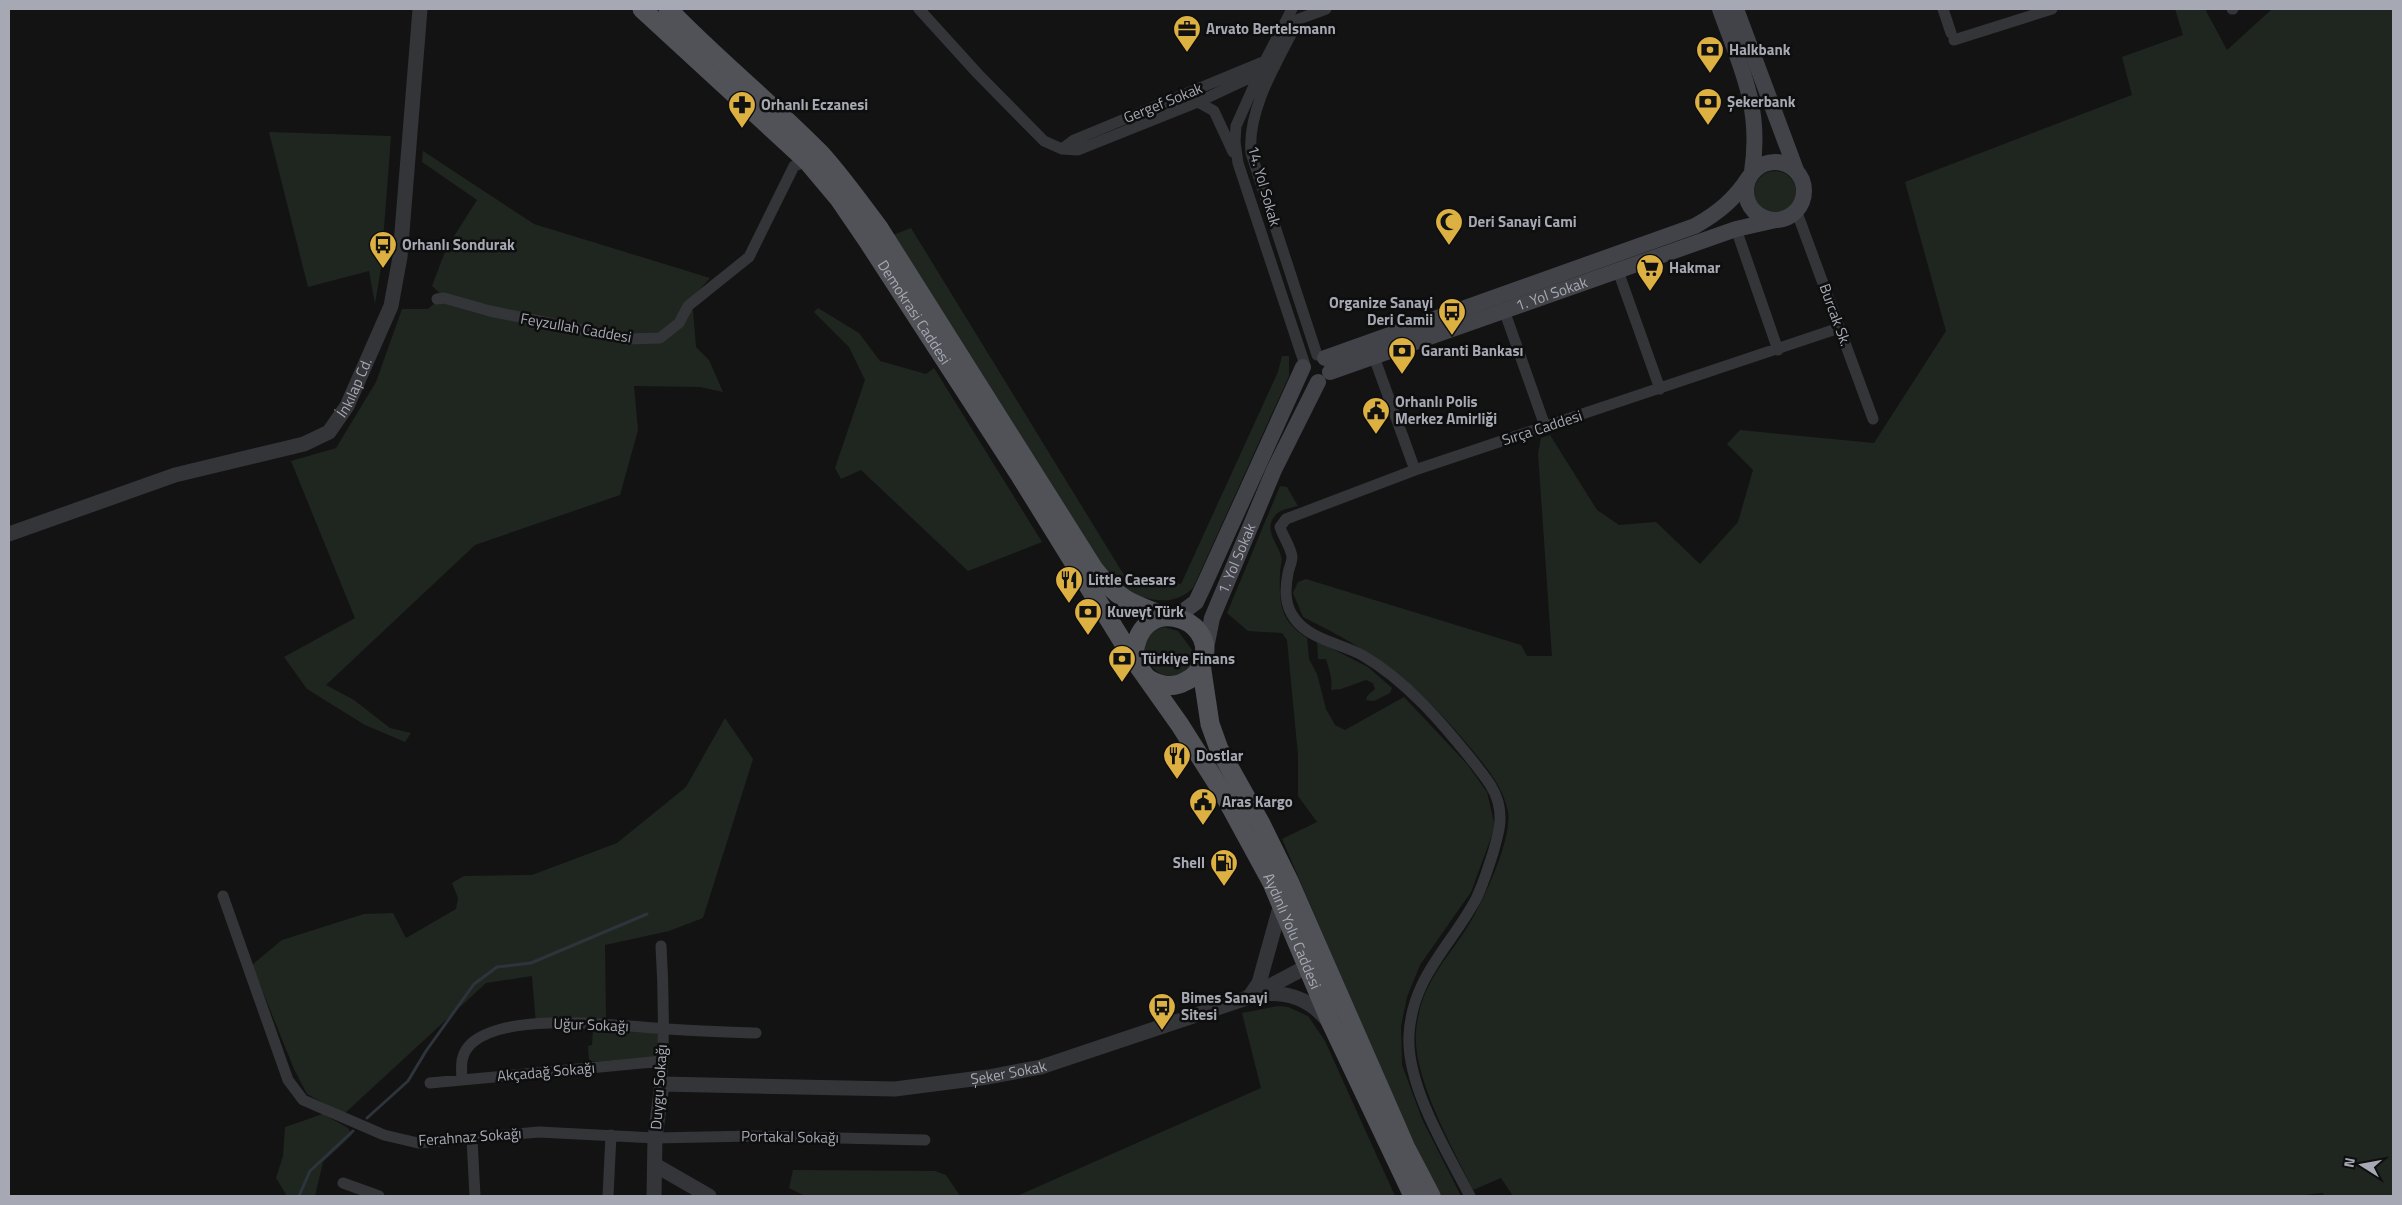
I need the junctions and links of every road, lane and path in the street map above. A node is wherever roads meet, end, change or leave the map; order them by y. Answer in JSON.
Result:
{"nodes":[{"id":1,"x":420,"y":9,"type":"edge"},
{"id":2,"x":642,"y":9,"type":"edge"},
{"id":3,"x":668,"y":9,"type":"edge"},
{"id":4,"x":919,"y":9,"type":"edge"},
{"id":5,"x":1326,"y":9,"type":"edge"},
{"id":6,"x":1720,"y":9,"type":"edge"},
{"id":7,"x":1736,"y":9,"type":"edge"},
{"id":8,"x":1943,"y":9,"type":"edge"},
{"id":9,"x":2052,"y":9,"type":"edge"},
{"id":10,"x":1287,"y":11,"type":"edge"},
{"id":11,"x":2036,"y":11,"type":"edge"},
{"id":12,"x":1299,"y":14,"type":"edge"},
{"id":13,"x":1270,"y":64,"type":"junction"},
{"id":14,"x":1259,"y":75,"type":"junction"},
{"id":15,"x":1198,"y":102,"type":"junction"},
{"id":16,"x":1062,"y":148,"type":"junction"},
{"id":17,"x":807,"y":161,"type":"junction"},
{"id":18,"x":1238,"y":163,"type":"junction"},
{"id":19,"x":1796,"y":170,"type":"junction"},
{"id":20,"x":1751,"y":174,"type":"junction"},
{"id":21,"x":1796,"y":210,"type":"junction"},
{"id":22,"x":1776,"y":220,"type":"junction"},
{"id":23,"x":1736,"y":229,"type":"junction"},
{"id":24,"x":1618,"y":271,"type":"junction"},
{"id":25,"x":437,"y":299,"type":"dead end"},
{"id":26,"x":1504,"y":310,"type":"junction"},
{"id":27,"x":1839,"y":328,"type":"junction"},
{"id":28,"x":1778,"y":350,"type":"junction"},
{"id":29,"x":1374,"y":357,"type":"junction"},
{"id":30,"x":1316,"y":366,"type":"junction"},
{"id":31,"x":1660,"y":389,"type":"junction"},
{"id":32,"x":1873,"y":419,"type":"dead end"},
{"id":33,"x":1545,"y":426,"type":"junction"},
{"id":34,"x":1267,"y":466,"type":"junction"},
{"id":35,"x":1415,"y":470,"type":"junction"},
{"id":36,"x":9,"y":534,"type":"edge"},
{"id":37,"x":1170,"y":616,"type":"junction"},
{"id":38,"x":1134,"y":660,"type":"junction"},
{"id":39,"x":1203,"y":661,"type":"junction"},
{"id":40,"x":1146,"y":678,"type":"junction"},
{"id":41,"x":223,"y":896,"type":"dead end"},
{"id":42,"x":1281,"y":904,"type":"junction"},
{"id":43,"x":1315,"y":942,"type":"junction"},
{"id":44,"x":661,"y":946,"type":"dead end"},
{"id":45,"x":1266,"y":960,"type":"junction"},
{"id":46,"x":1300,"y":970,"type":"junction"},
{"id":47,"x":1247,"y":998,"type":"junction"},
{"id":48,"x":662,"y":1028,"type":"junction"},
{"id":49,"x":1335,"y":1030,"type":"junction"},
{"id":50,"x":756,"y":1033,"type":"dead end"},
{"id":51,"x":663,"y":1061,"type":"junction"},
{"id":52,"x":462,"y":1080,"type":"junction"},
{"id":53,"x":430,"y":1083,"type":"dead end"},
{"id":54,"x":662,"y":1084,"type":"junction"},
{"id":55,"x":611,"y":1135,"type":"junction"},
{"id":56,"x":472,"y":1138,"type":"junction"},
{"id":57,"x":655,"y":1138,"type":"junction"},
{"id":58,"x":925,"y":1140,"type":"dead end"},
{"id":59,"x":655,"y":1165,"type":"junction"},
{"id":60,"x":343,"y":1183,"type":"dead end"},
{"id":61,"x":379,"y":1196,"type":"edge"},
{"id":62,"x":475,"y":1196,"type":"edge"},
{"id":63,"x":608,"y":1196,"type":"edge"},
{"id":64,"x":654,"y":1196,"type":"edge"},
{"id":65,"x":709,"y":1196,"type":"edge"},
{"id":66,"x":1413,"y":1196,"type":"edge"},
{"id":67,"x":1431,"y":1196,"type":"edge"},
{"id":68,"x":1470,"y":1196,"type":"edge"}],
"edges":[{"from":1,"to":36,"type":"street","name":"İnkılap Cd."},
{"from":2,"to":17,"type":"main road","name":"Demokrasi Caddesi"},
{"from":3,"to":37,"type":"main road","name":"Demokrasi Caddesi"},
{"from":4,"to":16,"type":"street","name":"Gergef Sokak"},
{"from":5,"to":12,"type":"street"},
{"from":6,"to":20,"type":"main road","name":"1. Yol Sokak"},
{"from":7,"to":19,"type":"main road"},
{"from":8,"to":11,"type":"street"},
{"from":9,"to":11,"type":"street"},
{"from":10,"to":12,"type":"street"},
{"from":10,"to":13,"type":"street","name":"14. Yol Sokak"},
{"from":12,"to":13,"type":"street","name":"14. Yol Sokak"},
{"from":13,"to":14,"type":"street","name":"Gergef Sokak"},
{"from":13,"to":16,"type":"street","name":"Gergef Sokak"},
{"from":13,"to":30,"type":"street","name":"14. Yol Sokak"},
{"from":14,"to":15,"type":"street","name":"Gergef Sokak"},
{"from":14,"to":18,"type":"street","name":"14. Yol Sokak"},
{"from":15,"to":16,"type":"street","name":"Gergef Sokak"},
{"from":15,"to":18,"type":"street","name":"Gergef Sokak"},
{"from":17,"to":25,"type":"street","name":"Feyzullah Caddesi"},
{"from":17,"to":38,"type":"main road","name":"Demokrasi Caddesi"},
{"from":18,"to":30,"type":"street","name":"14. Yol Sokak"},
{"from":19,"to":20,"type":"main road","name":"1. Yol Sokak"},
{"from":19,"to":21,"type":"main road"},
{"from":20,"to":22,"type":"main road","name":"1. Yol Sokak"},
{"from":20,"to":30,"type":"main road","name":"1. Yol Sokak"},
{"from":21,"to":22,"type":"main road","name":"1. Yol Sokak"},
{"from":21,"to":27,"type":"street","name":"Burcak Sk."},
{"from":22,"to":23,"type":"main road","name":"1. Yol Sokak"},
{"from":23,"to":24,"type":"main road","name":"1. Yol Sokak"},
{"from":23,"to":28,"type":"street"},
{"from":24,"to":26,"type":"main road","name":"1. Yol Sokak"},
{"from":24,"to":31,"type":"street"},
{"from":26,"to":29,"type":"main road","name":"1. Yol Sokak"},
{"from":26,"to":33,"type":"street"},
{"from":27,"to":28,"type":"street","name":"Sırça Caddesi"},
{"from":27,"to":32,"type":"street","name":"Burcak Sk."},
{"from":28,"to":31,"type":"street","name":"Sırça Caddesi"},
{"from":29,"to":30,"type":"main road","name":"1. Yol Sokak"},
{"from":29,"to":35,"type":"street"},
{"from":30,"to":34,"type":"main road","name":"1. Yol Sokak"},
{"from":31,"to":33,"type":"street","name":"Sırça Caddesi"},
{"from":33,"to":35,"type":"street","name":"Sırça Caddesi"},
{"from":34,"to":37,"type":"main road","name":"1. Yol Sokak"},
{"from":34,"to":39,"type":"main road","name":"1. Yol Sokak"},
{"from":35,"to":68,"type":"street","name":"Sırça Caddesi"},
{"from":37,"to":38,"type":"main road"},
{"from":37,"to":39,"type":"main road"},
{"from":38,"to":40,"type":"main road"},
{"from":39,"to":40,"type":"main road"},
{"from":39,"to":43,"type":"main road","name":"Aydınlı Yolu Caddesi"},
{"from":40,"to":42,"type":"main road","name":"Aydınlı Yolu Caddesi"},
{"from":41,"to":56,"type":"street","name":"Ferahnaz Sokağı"},
{"from":42,"to":45,"type":"street"},
{"from":42,"to":46,"type":"main road","name":"Aydınlı Yolu Caddesi"},
{"from":43,"to":46,"type":"street"},
{"from":43,"to":67,"type":"main road","name":"Aydınlı Yolu Caddesi"},
{"from":44,"to":48,"type":"street","name":"Duygu Sokağı"},
{"from":45,"to":46,"type":"street"},
{"from":45,"to":47,"type":"street"},
{"from":46,"to":47,"type":"street","name":"Şeker Sokak"},
{"from":46,"to":49,"type":"main road","name":"Aydınlı Yolu Caddesi"},
{"from":47,"to":49,"type":"street"},
{"from":47,"to":54,"type":"street","name":"Şeker Sokak"},
{"from":48,"to":50,"type":"street","name":"Uğur Sokağı"},
{"from":48,"to":51,"type":"street","name":"Duygu Sokağı"},
{"from":48,"to":52,"type":"street","name":"Uğur Sokağı"},
{"from":49,"to":66,"type":"main road","name":"Aydınlı Yolu Caddesi"},
{"from":51,"to":52,"type":"street","name":"Akçadağ Sokağı"},
{"from":51,"to":54,"type":"street","name":"Duygu Sokağı"},
{"from":52,"to":53,"type":"street","name":"Akçadağ Sokağı"},
{"from":54,"to":57,"type":"street","name":"Duygu Sokağı"},
{"from":55,"to":56,"type":"street","name":"Ferahnaz Sokağı"},
{"from":55,"to":57,"type":"street","name":"Ferahnaz Sokağı"},
{"from":55,"to":63,"type":"street"},
{"from":56,"to":62,"type":"street"},
{"from":57,"to":58,"type":"street","name":"Portakal Sokağı"},
{"from":57,"to":59,"type":"street","name":"Duygu Sokağı"},
{"from":59,"to":64,"type":"street","name":"Duygu Sokağı"},
{"from":59,"to":65,"type":"street"},
{"from":60,"to":61,"type":"street"}]}
